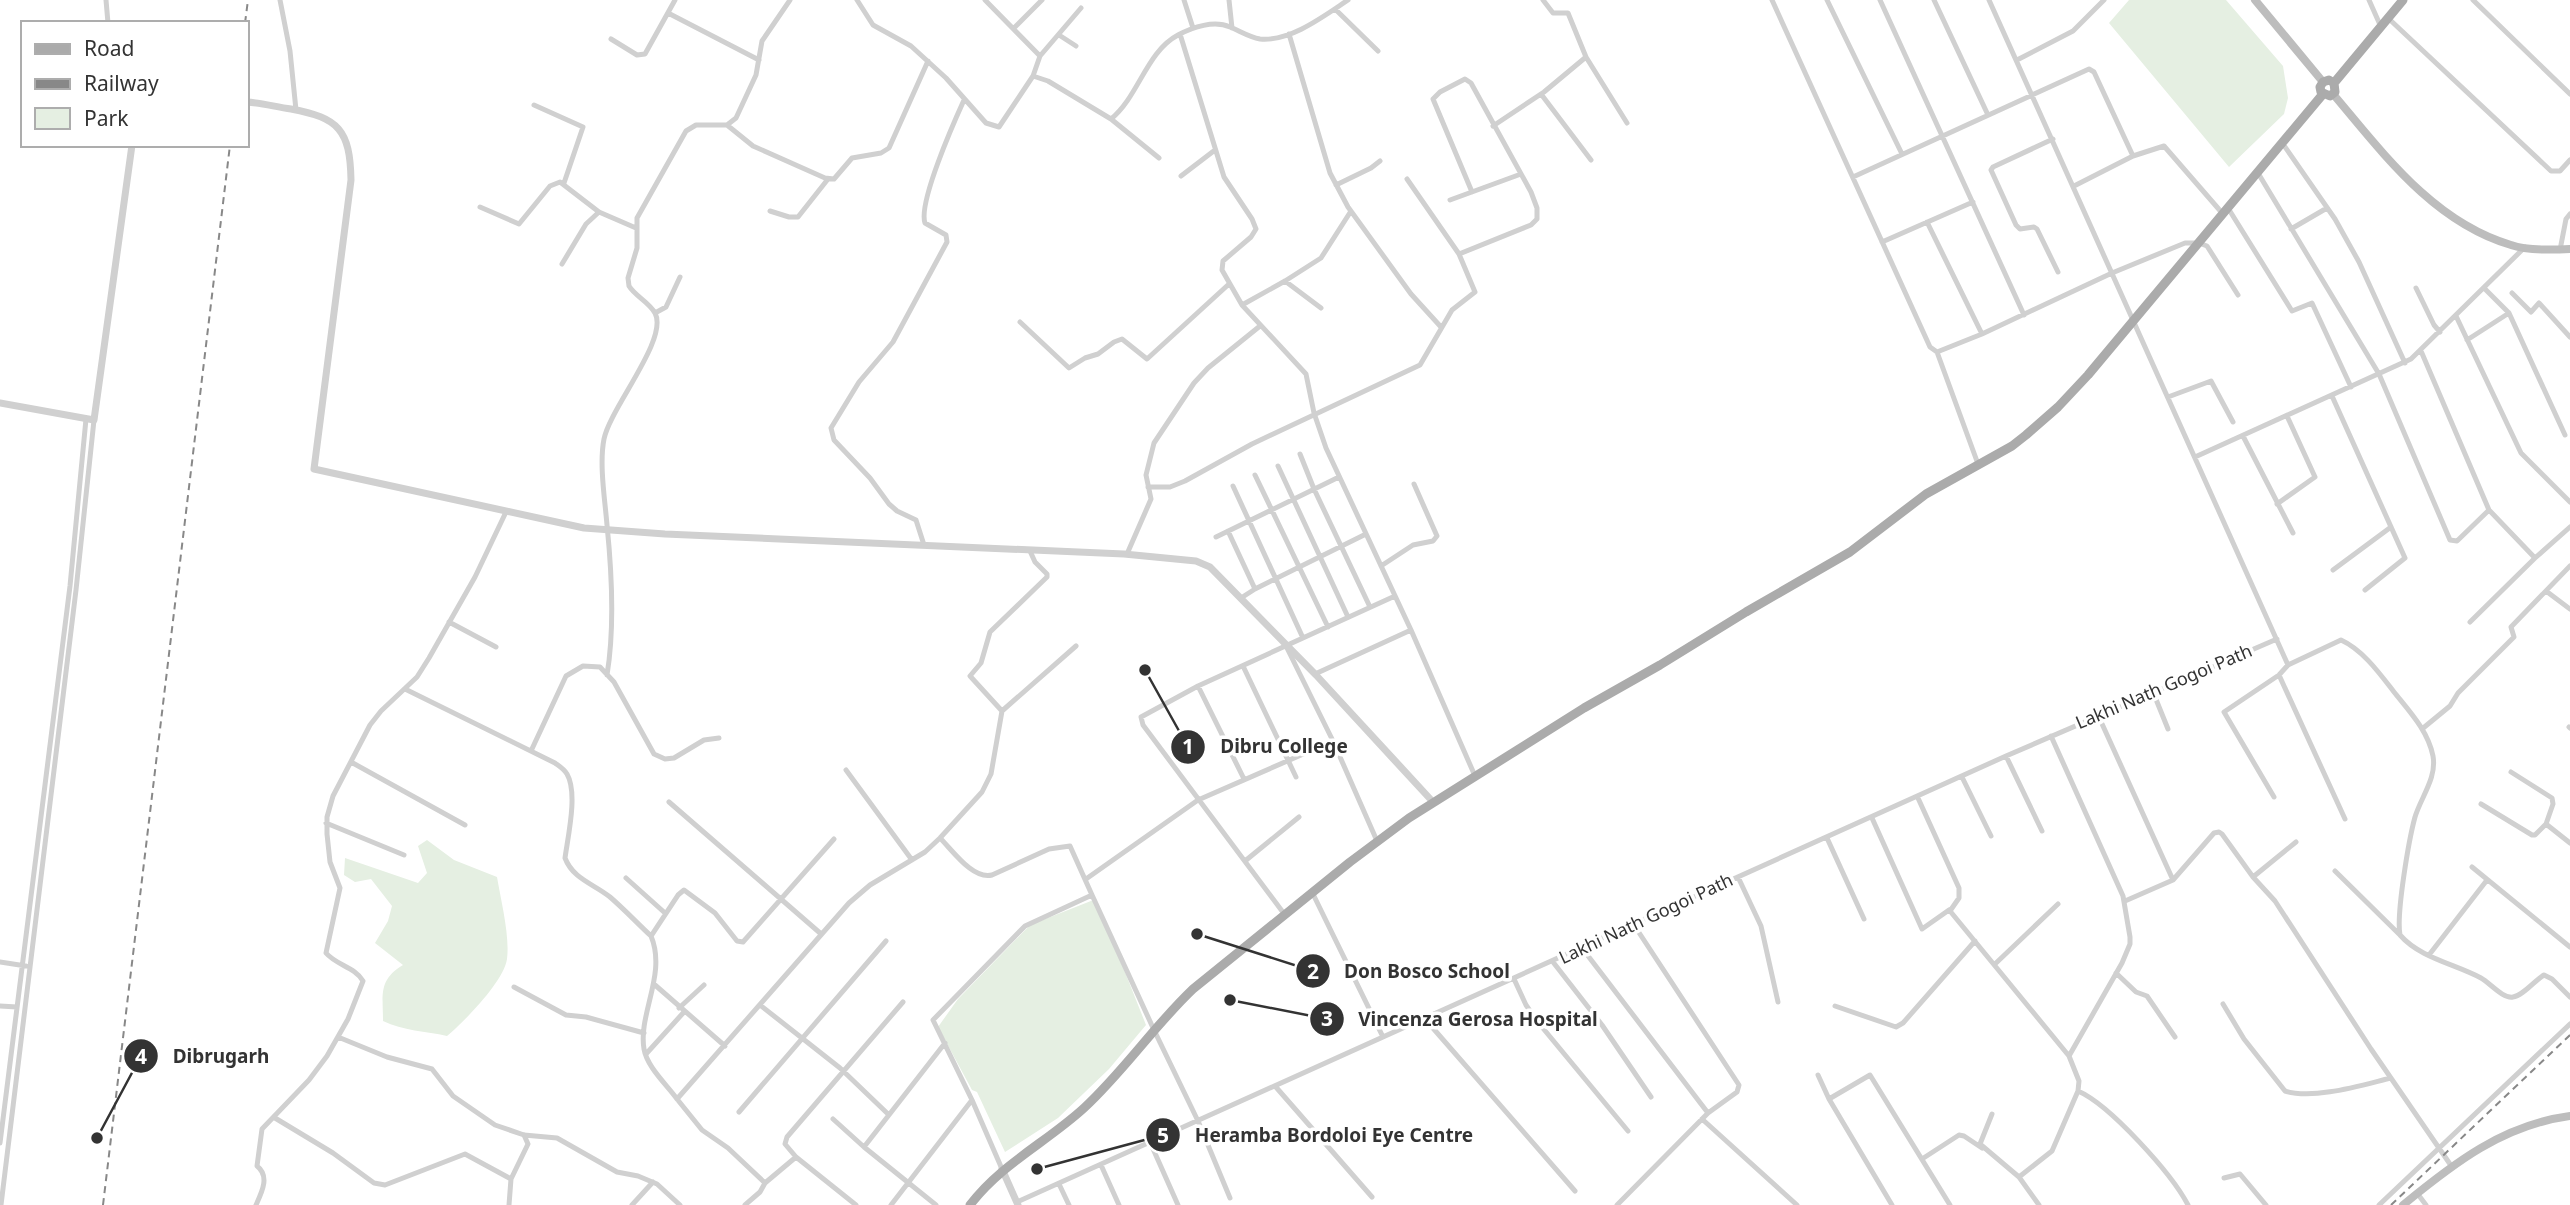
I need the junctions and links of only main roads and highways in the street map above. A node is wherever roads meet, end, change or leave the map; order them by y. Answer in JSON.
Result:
{"nodes":[{"id":1,"x":2255,"y":0,"type":"edge"},
{"id":2,"x":2403,"y":0,"type":"edge"},
{"id":3,"x":2323,"y":82,"type":"junction"},
{"id":4,"x":2334,"y":83,"type":"junction"},
{"id":5,"x":2328,"y":94,"type":"junction"},
{"id":6,"x":2570,"y":249,"type":"edge"},
{"id":7,"x":2568,"y":1117,"type":"edge"},
{"id":8,"x":970,"y":1205,"type":"edge"},
{"id":9,"x":2403,"y":1205,"type":"edge"}],
"edges":[{"from":1,"to":3,"type":"main road"},
{"from":2,"to":4,"type":"main road"},
{"from":3,"to":4,"type":"main road"},
{"from":3,"to":5,"type":"main road"},
{"from":4,"to":5,"type":"main road"},
{"from":5,"to":6,"type":"main road"},
{"from":5,"to":8,"type":"main road"},
{"from":7,"to":9,"type":"main road"}]}
